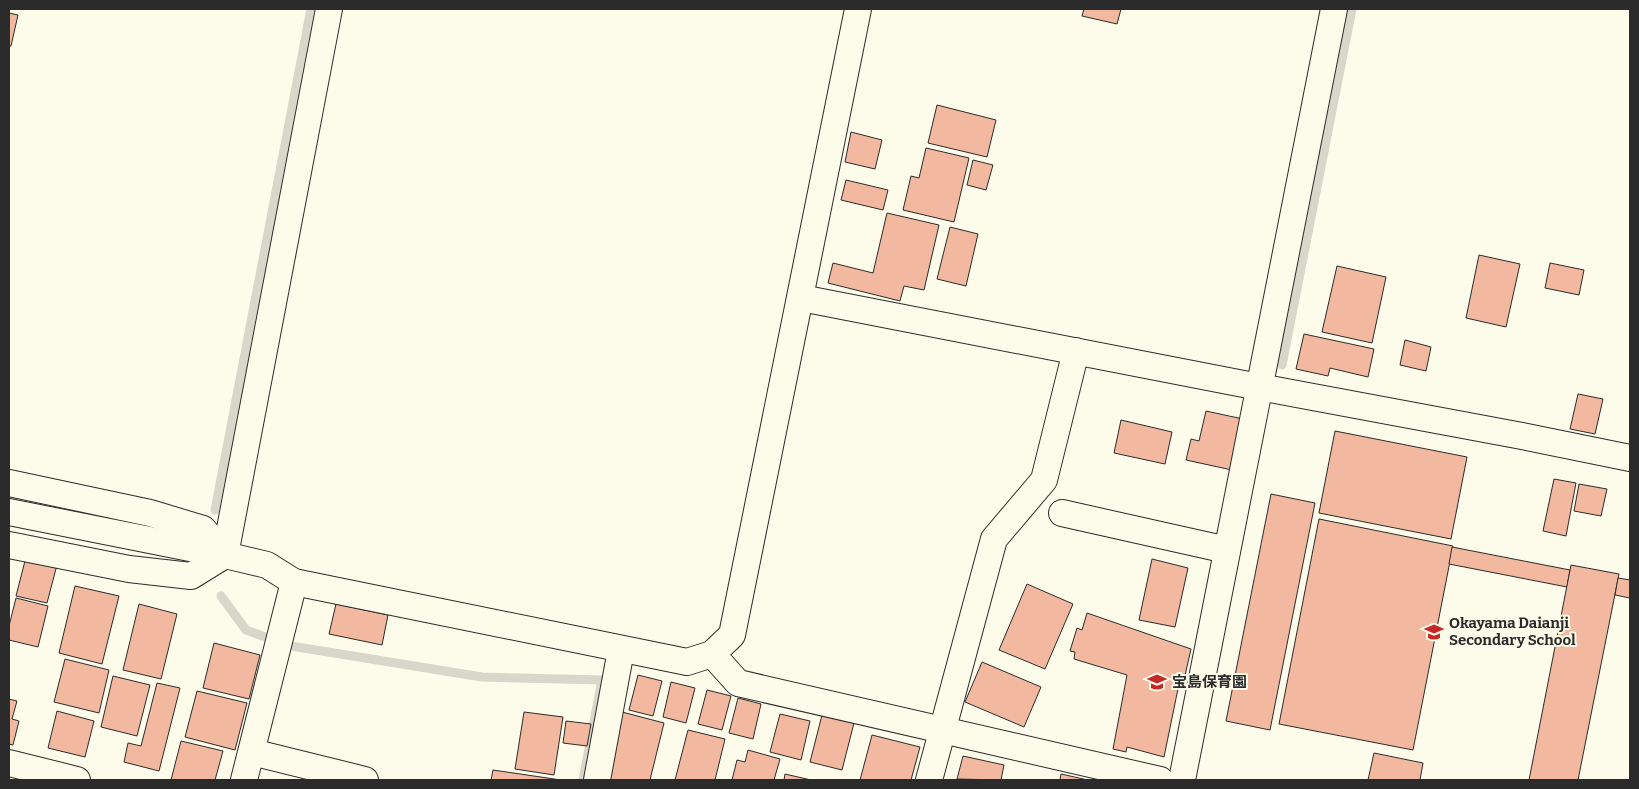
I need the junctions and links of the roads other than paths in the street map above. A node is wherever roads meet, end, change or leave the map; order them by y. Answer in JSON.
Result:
{"nodes":[{"id":1,"x":329,"y":9,"type":"edge"},
{"id":2,"x":858,"y":9,"type":"edge"},
{"id":3,"x":1334,"y":9,"type":"edge"},
{"id":4,"x":801,"y":298,"type":"junction"},
{"id":5,"x":1076,"y":351,"type":"junction"},
{"id":6,"x":1259,"y":387,"type":"junction"},
{"id":7,"x":1630,"y":458,"type":"edge"},
{"id":8,"x":9,"y":483,"type":"edge"},
{"id":9,"x":9,"y":512,"type":"edge"},
{"id":10,"x":1062,"y":513,"type":"dead end"},
{"id":11,"x":9,"y":544,"type":"edge"},
{"id":12,"x":1228,"y":550,"type":"junction"},
{"id":13,"x":225,"y":555,"type":"junction"},
{"id":14,"x":294,"y":582,"type":"junction"},
{"id":15,"x":621,"y":650,"type":"junction"},
{"id":16,"x":712,"y":654,"type":"junction"},
{"id":17,"x":943,"y":731,"type":"junction"},
{"id":18,"x":252,"y":752,"type":"junction"},
{"id":19,"x":9,"y":763,"type":"edge"},
{"id":20,"x":77,"y":780,"type":"edge"},
{"id":21,"x":244,"y":780,"type":"edge"},
{"id":22,"x":365,"y":780,"type":"edge"},
{"id":23,"x":597,"y":780,"type":"edge"},
{"id":24,"x":929,"y":780,"type":"edge"},
{"id":25,"x":1160,"y":780,"type":"edge"},
{"id":26,"x":1182,"y":780,"type":"edge"}],
"edges":[{"from":1,"to":13,"type":"street"},
{"from":2,"to":4,"type":"street"},
{"from":3,"to":6,"type":"street"},
{"from":4,"to":5,"type":"street"},
{"from":4,"to":16,"type":"street"},
{"from":5,"to":6,"type":"street"},
{"from":5,"to":17,"type":"street"},
{"from":6,"to":7,"type":"street"},
{"from":6,"to":12,"type":"street"},
{"from":8,"to":13,"type":"street"},
{"from":9,"to":13,"type":"street"},
{"from":10,"to":12,"type":"street"},
{"from":11,"to":13,"type":"street"},
{"from":12,"to":26,"type":"street"},
{"from":13,"to":14,"type":"street"},
{"from":14,"to":15,"type":"street"},
{"from":14,"to":18,"type":"street"},
{"from":15,"to":16,"type":"street"},
{"from":15,"to":23,"type":"street"},
{"from":16,"to":17,"type":"street"},
{"from":17,"to":24,"type":"street"},
{"from":17,"to":25,"type":"street"},
{"from":18,"to":21,"type":"street"},
{"from":18,"to":22,"type":"street"},
{"from":19,"to":20,"type":"street"}]}
